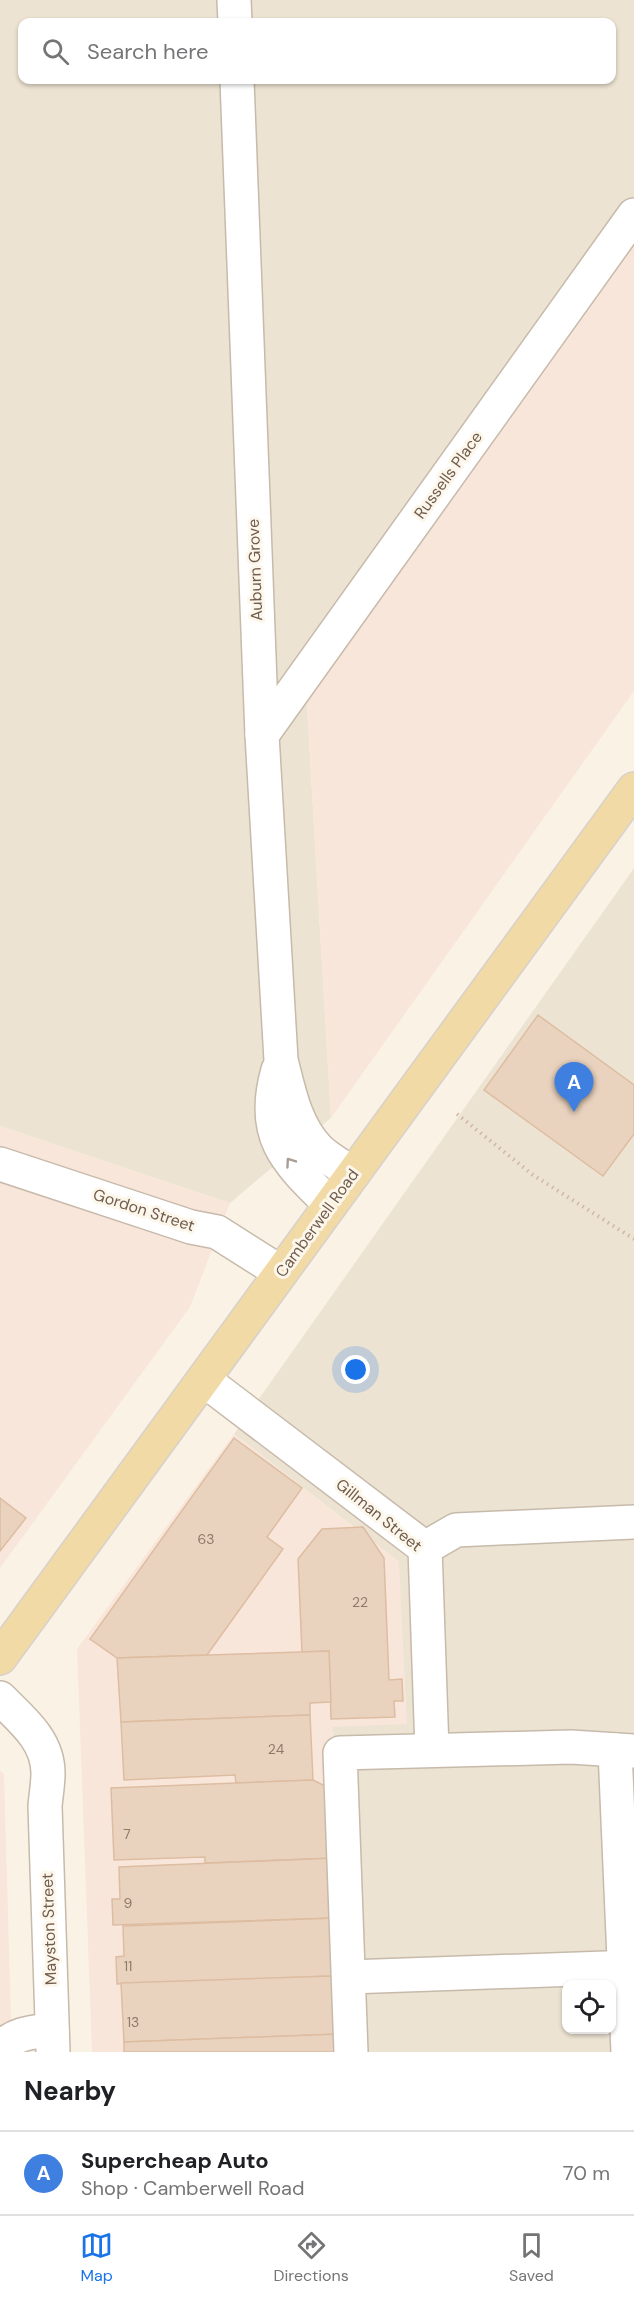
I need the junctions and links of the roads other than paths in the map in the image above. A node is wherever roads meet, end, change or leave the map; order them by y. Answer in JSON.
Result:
{"nodes":[{"id":1,"x":234,"y":0,"type":"edge"},
{"id":2,"x":235,"y":18,"type":"edge"},
{"id":3,"x":237,"y":84,"type":"edge"},
{"id":4,"x":634,"y":215,"type":"edge"},
{"id":5,"x":261,"y":735,"type":"junction"},
{"id":6,"x":634,"y":789,"type":"edge"},
{"id":7,"x":281,"y":1060,"type":"junction"},
{"id":8,"x":0,"y":1164,"type":"edge"},
{"id":9,"x":352,"y":1174,"type":"junction"},
{"id":10,"x":330,"y":1204,"type":"junction"},
{"id":11,"x":280,"y":1272,"type":"junction"},
{"id":12,"x":204,"y":1380,"type":"junction"},
{"id":13,"x":634,"y":1522,"type":"edge"},
{"id":14,"x":425,"y":1548,"type":"junction"},
{"id":15,"x":0,"y":1658,"type":"edge"},
{"id":16,"x":0,"y":1698,"type":"edge"},
{"id":17,"x":0,"y":1731,"type":"edge"},
{"id":18,"x":432,"y":1750,"type":"junction"},
{"id":19,"x":625,"y":1750,"type":"edge"},
{"id":20,"x":45,"y":1806,"type":"junction"},
{"id":21,"x":630,"y":1967,"type":"edge"},
{"id":22,"x":348,"y":1977,"type":"junction"},
{"id":23,"x":52,"y":2041,"type":"edge"},
{"id":24,"x":0,"y":2050,"type":"edge"},
{"id":25,"x":351,"y":2052,"type":"edge"},
{"id":26,"x":628,"y":2052,"type":"edge"}],
"edges":[{"from":1,"to":2,"type":"street"},
{"from":3,"to":5,"type":"street","name":"Auburn Grove"},
{"from":4,"to":5,"type":"street","name":"Russells Place"},
{"from":5,"to":7,"type":"street","name":"Auburn Grove"},
{"from":6,"to":9,"type":"main road","name":"Camberwell Road"},
{"from":7,"to":9,"type":"street","name":"Auburn Grove"},
{"from":10,"to":7,"type":"street","name":"Auburn Grove","one_way":true},
{"from":8,"to":11,"type":"street","name":"Gordon Street"},
{"from":9,"to":10,"type":"main road","name":"Camberwell Road"},
{"from":10,"to":11,"type":"main road","name":"Camberwell Road"},
{"from":11,"to":12,"type":"main road","name":"Camberwell Road"},
{"from":12,"to":14,"type":"street","name":"Gillman Street"},
{"from":12,"to":15,"type":"main road","name":"Camberwell Road"},
{"from":13,"to":14,"type":"street"},
{"from":14,"to":18,"type":"street","name":"Gillman Street"},
{"from":16,"to":20,"type":"street","name":"Mayston Street"},
{"from":17,"to":20,"type":"street","name":"Mayston Street"},
{"from":18,"to":19,"type":"street"},
{"from":18,"to":22,"type":"street"},
{"from":19,"to":21,"type":"street"},
{"from":20,"to":23,"type":"street","name":"Mayston Street"},
{"from":21,"to":22,"type":"street"},
{"from":21,"to":26,"type":"street"},
{"from":22,"to":25,"type":"street"},
{"from":23,"to":24,"type":"street"}]}
